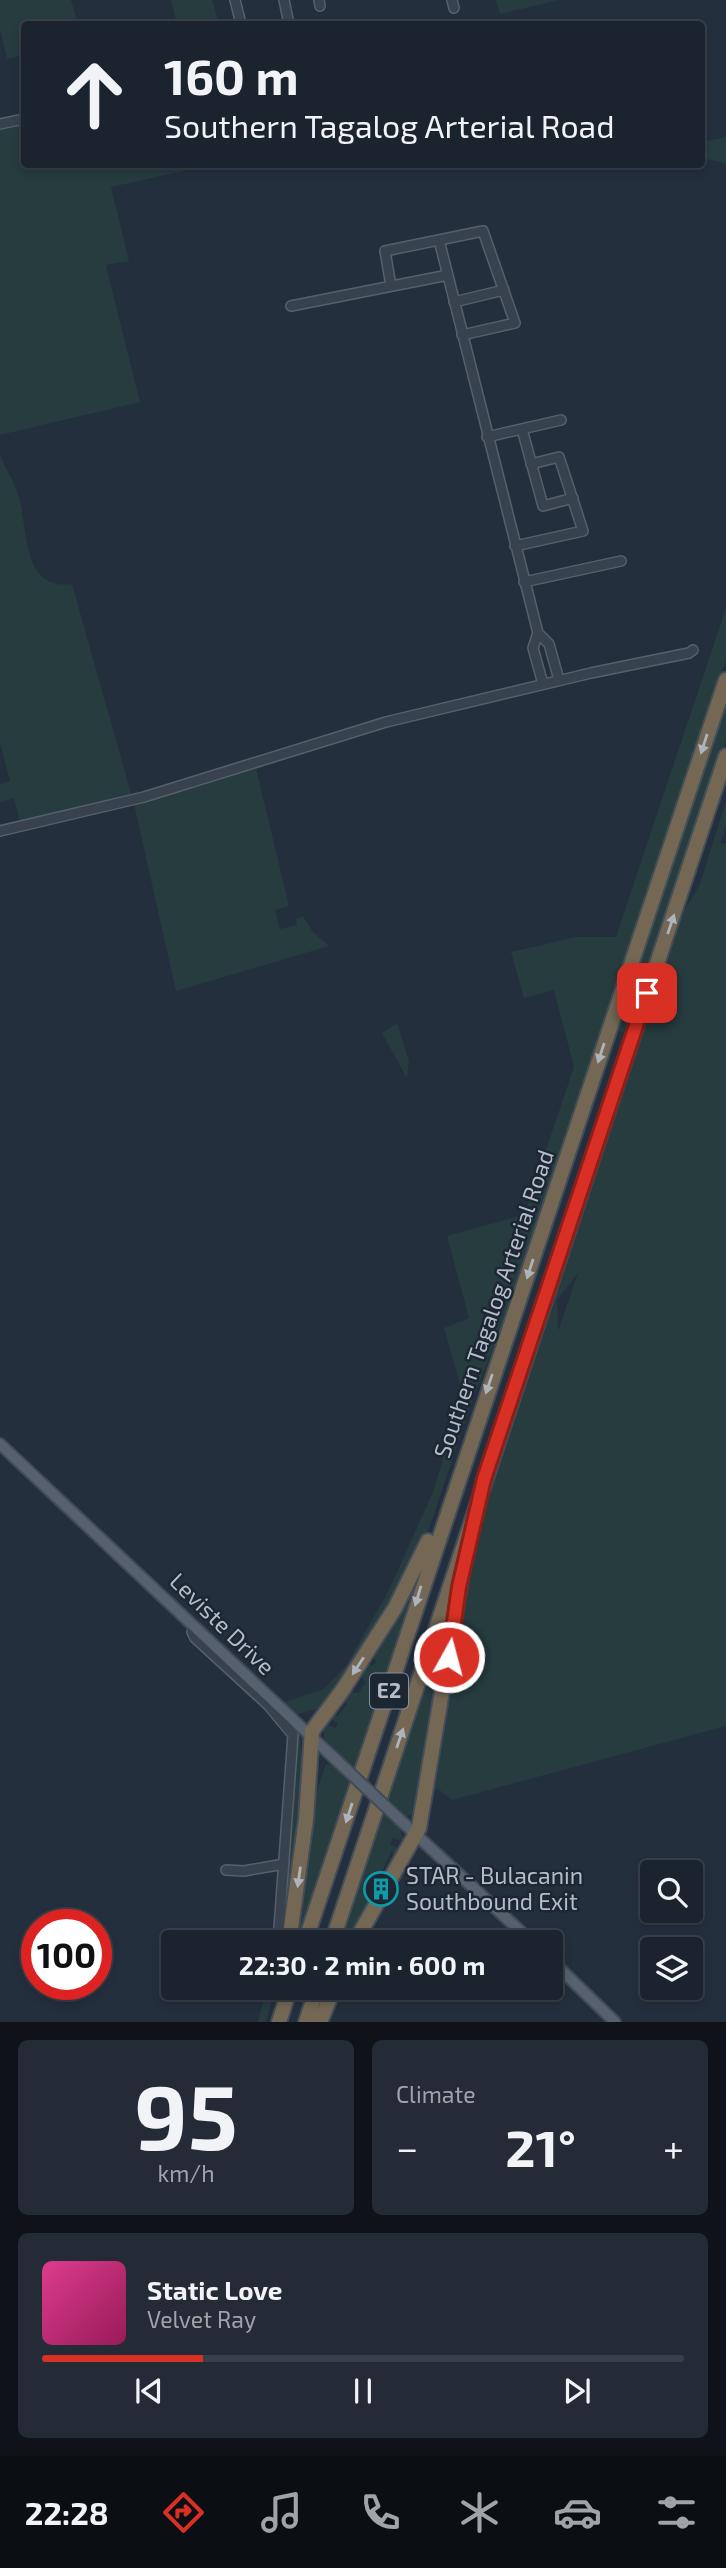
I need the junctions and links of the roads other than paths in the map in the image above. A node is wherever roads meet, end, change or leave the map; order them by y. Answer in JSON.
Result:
{"nodes":[{"id":1,"x":235,"y":0,"type":"edge"},
{"id":2,"x":284,"y":0,"type":"edge"},
{"id":3,"x":240,"y":21,"type":"edge"},
{"id":4,"x":288,"y":21,"type":"edge"},
{"id":5,"x":21,"y":120,"type":"edge"},
{"id":6,"x":0,"y":124,"type":"edge"},
{"id":7,"x":439,"y":240,"type":"junction"},
{"id":8,"x":448,"y":275,"type":"junction"},
{"id":9,"x":391,"y":286,"type":"junction"},
{"id":10,"x":504,"y":290,"type":"junction"},
{"id":11,"x":454,"y":302,"type":"junction"},
{"id":12,"x":291,"y":306,"type":"dead end"},
{"id":13,"x":462,"y":335,"type":"junction"},
{"id":14,"x":562,"y":420,"type":"dead end"},
{"id":15,"x":522,"y":429,"type":"junction"},
{"id":16,"x":487,"y":437,"type":"junction"},
{"id":17,"x":531,"y":464,"type":"junction"},
{"id":18,"x":573,"y":498,"type":"junction"},
{"id":19,"x":515,"y":546,"type":"junction"},
{"id":20,"x":621,"y":561,"type":"dead end"},
{"id":21,"x":524,"y":582,"type":"junction"},
{"id":22,"x":538,"y":633,"type":"junction"},
{"id":23,"x":693,"y":650,"type":"dead end"},
{"id":24,"x":559,"y":680,"type":"junction"},
{"id":25,"x":726,"y":680,"type":"edge"},
{"id":26,"x":543,"y":684,"type":"junction"},
{"id":27,"x":726,"y":756,"type":"edge"},
{"id":28,"x":0,"y":831,"type":"edge"},
{"id":29,"x":472,"y":1439,"type":"junction"},
{"id":30,"x":0,"y":1444,"type":"edge"},
{"id":31,"x":484,"y":1479,"type":"junction"},
{"id":32,"x":195,"y":1627,"type":"junction"},
{"id":33,"x":311,"y":1736,"type":"junction"},
{"id":34,"x":416,"y":1835,"type":"junction"},
{"id":35,"x":284,"y":1864,"type":"junction"},
{"id":36,"x":226,"y":1870,"type":"dead end"},
{"id":37,"x":279,"y":1930,"type":"edge"},
{"id":38,"x":291,"y":1930,"type":"edge"},
{"id":39,"x":309,"y":1930,"type":"edge"},
{"id":40,"x":336,"y":1930,"type":"edge"},
{"id":41,"x":362,"y":1930,"type":"edge"},
{"id":42,"x":519,"y":1930,"type":"edge"},
{"id":43,"x":563,"y":1972,"type":"edge"},
{"id":44,"x":276,"y":2000,"type":"edge"},
{"id":45,"x":286,"y":2000,"type":"edge"},
{"id":46,"x":313,"y":2000,"type":"edge"},
{"id":47,"x":329,"y":2000,"type":"edge"},
{"id":48,"x":271,"y":2022,"type":"edge"},
{"id":49,"x":279,"y":2022,"type":"edge"},
{"id":50,"x":306,"y":2022,"type":"edge"},
{"id":51,"x":320,"y":2022,"type":"edge"},
{"id":52,"x":615,"y":2022,"type":"edge"}],
"edges":[{"from":1,"to":3,"type":"street"},
{"from":2,"to":4,"type":"street"},
{"from":5,"to":6,"type":"street"},
{"from":7,"to":8,"type":"street"},
{"from":7,"to":9,"type":"street"},
{"from":7,"to":10,"type":"street"},
{"from":8,"to":9,"type":"street"},
{"from":8,"to":11,"type":"street"},
{"from":9,"to":12,"type":"street"},
{"from":10,"to":11,"type":"street"},
{"from":10,"to":13,"type":"street"},
{"from":11,"to":13,"type":"street"},
{"from":13,"to":16,"type":"street"},
{"from":14,"to":15,"type":"street"},
{"from":15,"to":16,"type":"street"},
{"from":15,"to":17,"type":"street"},
{"from":16,"to":19,"type":"street"},
{"from":17,"to":18,"type":"street"},
{"from":17,"to":18,"type":"street"},
{"from":18,"to":19,"type":"street"},
{"from":19,"to":21,"type":"street"},
{"from":20,"to":21,"type":"street"},
{"from":21,"to":22,"type":"street"},
{"from":22,"to":24,"type":"street"},
{"from":22,"to":26,"type":"street"},
{"from":23,"to":24,"type":"street"},
{"from":24,"to":26,"type":"street"},
{"from":25,"to":29,"type":"highway","name":"Southern Tagalog Arterial Road","number":"E2","one_way":true},
{"from":26,"to":28,"type":"street"},
{"from":31,"to":27,"type":"highway","name":"Southern Tagalog Arterial Road","number":"E2","one_way":true},
{"from":29,"to":33,"type":"highway","one_way":true},
{"from":29,"to":39,"type":"highway","name":"Southern Tagalog Arterial Road","number":"E2","one_way":true},
{"from":30,"to":32,"type":"main road","name":"Leviste Drive"},
{"from":31,"to":34,"type":"highway"},
{"from":40,"to":31,"type":"highway","name":"Southern Tagalog Arterial Road","number":"E2","one_way":true},
{"from":32,"to":33,"type":"main road","name":"Leviste Drive"},
{"from":32,"to":35,"type":"street"},
{"from":33,"to":34,"type":"main road","name":"Leviste Drive","bridge":true},
{"from":33,"to":38,"type":"highway","one_way":true},
{"from":34,"to":41,"type":"highway"},
{"from":34,"to":42,"type":"main road","name":"Leviste Drive"},
{"from":35,"to":36,"type":"street"},
{"from":35,"to":37,"type":"street"},
{"from":43,"to":52,"type":"main road"},
{"from":44,"to":48,"type":"highway"},
{"from":45,"to":49,"type":"highway"},
{"from":46,"to":50,"type":"highway"},
{"from":47,"to":51,"type":"highway"}]}
